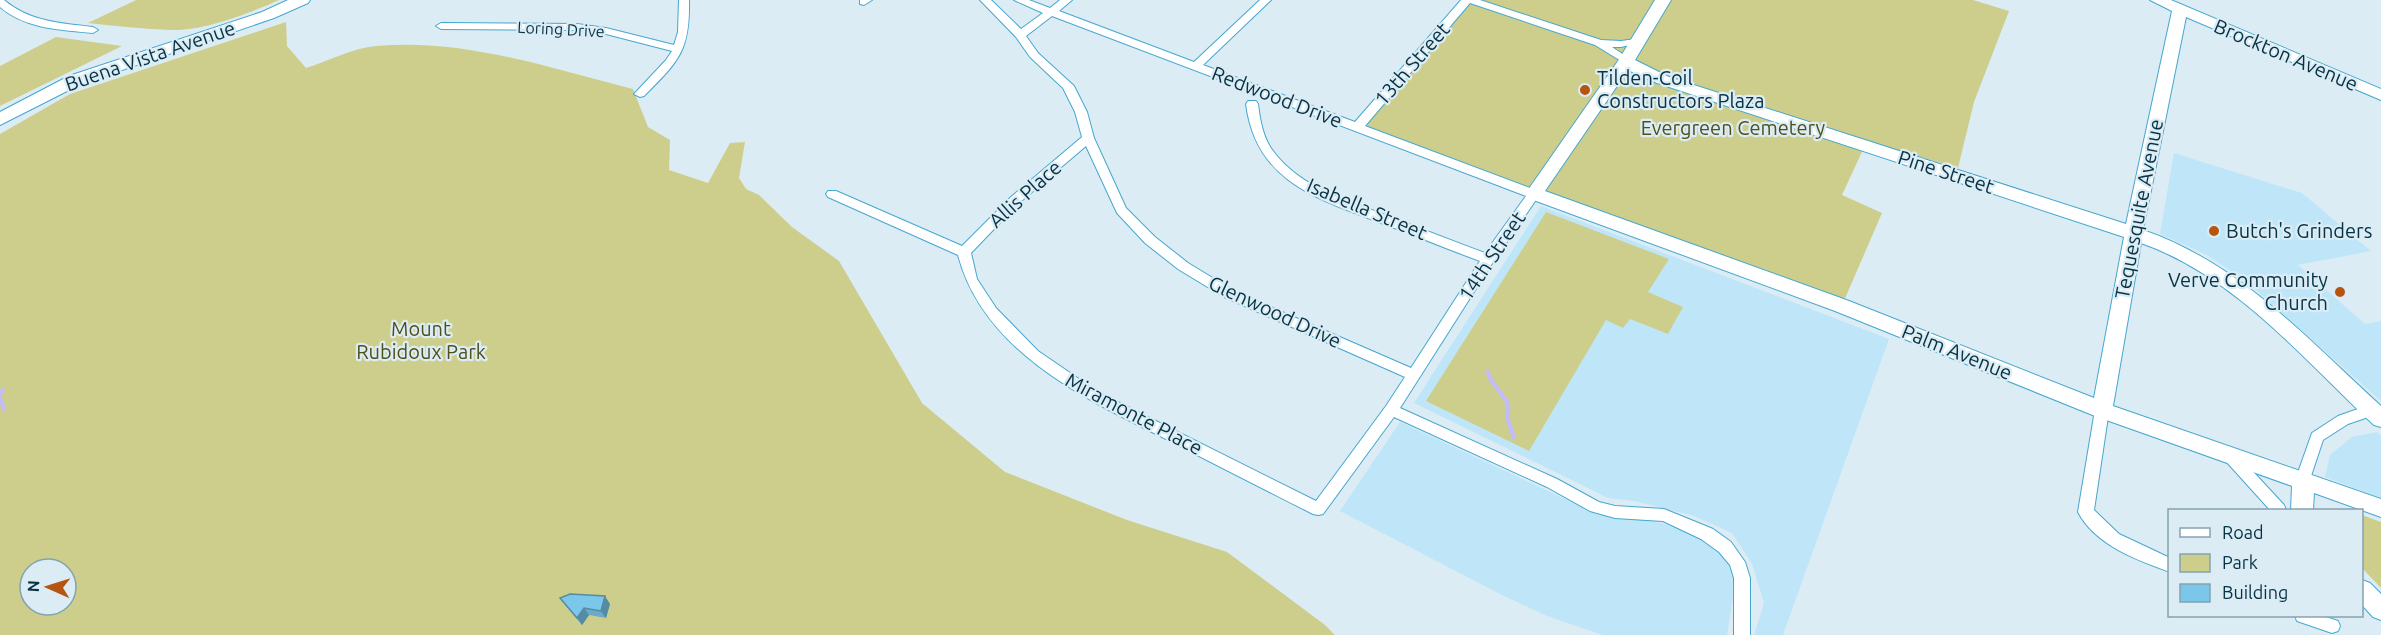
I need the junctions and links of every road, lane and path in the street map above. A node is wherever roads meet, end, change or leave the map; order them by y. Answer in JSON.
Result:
{"nodes":[{"id":1,"x":302,"y":0,"type":"edge"},
{"id":2,"x":684,"y":0,"type":"edge"},
{"id":3,"x":986,"y":0,"type":"edge"},
{"id":4,"x":1019,"y":0,"type":"edge"},
{"id":5,"x":1067,"y":0,"type":"edge"},
{"id":6,"x":1266,"y":0,"type":"edge"},
{"id":7,"x":1468,"y":0,"type":"edge"},
{"id":8,"x":1663,"y":0,"type":"edge"},
{"id":9,"x":2158,"y":0,"type":"edge"},
{"id":10,"x":0,"y":2,"type":"edge"},
{"id":11,"x":2180,"y":9,"type":"junction"},
{"id":12,"x":1051,"y":13,"type":"junction"},
{"id":13,"x":441,"y":26,"type":"dead end"},
{"id":14,"x":93,"y":30,"type":"dead end"},
{"id":15,"x":1020,"y":35,"type":"junction"},
{"id":16,"x":1639,"y":40,"type":"junction"},
{"id":17,"x":1599,"y":43,"type":"junction"},
{"id":18,"x":679,"y":49,"type":"junction"},
{"id":19,"x":1626,"y":61,"type":"junction"},
{"id":20,"x":1196,"y":66,"type":"junction"},
{"id":21,"x":640,"y":94,"type":"dead end"},
{"id":22,"x":2381,"y":95,"type":"edge"},
{"id":23,"x":1252,"y":104,"type":"dead end"},
{"id":24,"x":0,"y":119,"type":"edge"},
{"id":25,"x":1357,"y":128,"type":"junction"},
{"id":26,"x":1088,"y":138,"type":"junction"},
{"id":27,"x":832,"y":194,"type":"dead end"},
{"id":28,"x":1534,"y":194,"type":"junction"},
{"id":29,"x":2133,"y":233,"type":"junction"},
{"id":30,"x":964,"y":252,"type":"junction"},
{"id":31,"x":1488,"y":259,"type":"junction"},
{"id":32,"x":1414,"y":375,"type":"junction"},
{"id":33,"x":1391,"y":410,"type":"junction"},
{"id":34,"x":2102,"y":410,"type":"junction"},
{"id":35,"x":2376,"y":415,"type":"edge"},
{"id":36,"x":2228,"y":454,"type":"junction"},
{"id":37,"x":2302,"y":481,"type":"junction"},
{"id":38,"x":2381,"y":508,"type":"edge"},
{"id":39,"x":1318,"y":509,"type":"joint"},
{"id":40,"x":2278,"y":509,"type":"edge"},
{"id":41,"x":2302,"y":509,"type":"edge"},
{"id":42,"x":2168,"y":565,"type":"edge"},
{"id":43,"x":2363,"y":592,"type":"edge"},
{"id":44,"x":2381,"y":610,"type":"edge"},
{"id":45,"x":2308,"y":617,"type":"edge"},
{"id":46,"x":2332,"y":626,"type":"dead end"},
{"id":47,"x":1742,"y":635,"type":"edge"}],
"edges":[{"from":1,"to":24,"type":"main road","name":"Buena Vista Avenue"},
{"from":2,"to":18,"type":"street"},
{"from":3,"to":15,"type":"street","name":"Glenwood Drive"},
{"from":4,"to":12,"type":"street","name":"Redwood Drive"},
{"from":5,"to":12,"type":"street"},
{"from":6,"to":20,"type":"street"},
{"from":7,"to":17,"type":"street","name":"Pine Street"},
{"from":7,"to":25,"type":"street","name":"13th Street"},
{"from":8,"to":16,"type":"street","name":"14th Street"},
{"from":9,"to":11,"type":"street","name":"Brockton Avenue"},
{"from":10,"to":14,"type":"street"},
{"from":11,"to":22,"type":"street","name":"Brockton Avenue"},
{"from":11,"to":29,"type":"street","name":"Tequesquite Avenue"},
{"from":12,"to":15,"type":"street"},
{"from":12,"to":20,"type":"street","name":"Redwood Drive"},
{"from":13,"to":18,"type":"street","name":"Loring Drive"},
{"from":15,"to":26,"type":"street","name":"Glenwood Drive"},
{"from":16,"to":17,"type":"street"},
{"from":16,"to":19,"type":"street","name":"14th Street"},
{"from":17,"to":19,"type":"street","name":"Pine Street"},
{"from":18,"to":21,"type":"street"},
{"from":19,"to":28,"type":"street","name":"14th Street"},
{"from":19,"to":29,"type":"street","name":"Pine Street"},
{"from":20,"to":25,"type":"street","name":"Redwood Drive"},
{"from":23,"to":31,"type":"street","name":"Isabella Street"},
{"from":25,"to":28,"type":"street","name":"Redwood Drive"},
{"from":26,"to":30,"type":"street","name":"Allis Place"},
{"from":26,"to":32,"type":"street","name":"Glenwood Drive"},
{"from":27,"to":30,"type":"street"},
{"from":28,"to":31,"type":"street","name":"14th Street"},
{"from":28,"to":34,"type":"street","name":"Palm Avenue"},
{"from":29,"to":34,"type":"street","name":"Tequesquite Avenue"},
{"from":29,"to":35,"type":"street","name":"Pine Street"},
{"from":30,"to":39,"type":"street","name":"Miramonte Place"},
{"from":31,"to":32,"type":"street","name":"14th Street"},
{"from":32,"to":33,"type":"street","name":"14th Street"},
{"from":33,"to":39,"type":"street","name":"14th Street"},
{"from":33,"to":47,"type":"street"},
{"from":34,"to":36,"type":"street","name":"Palm Avenue"},
{"from":34,"to":42,"type":"street"},
{"from":35,"to":37,"type":"street"},
{"from":36,"to":37,"type":"street","name":"Palm Avenue"},
{"from":36,"to":40,"type":"street"},
{"from":37,"to":38,"type":"street","name":"Palm Avenue"},
{"from":37,"to":41,"type":"street"},
{"from":43,"to":44,"type":"street"},
{"from":45,"to":46,"type":"street"}]}
